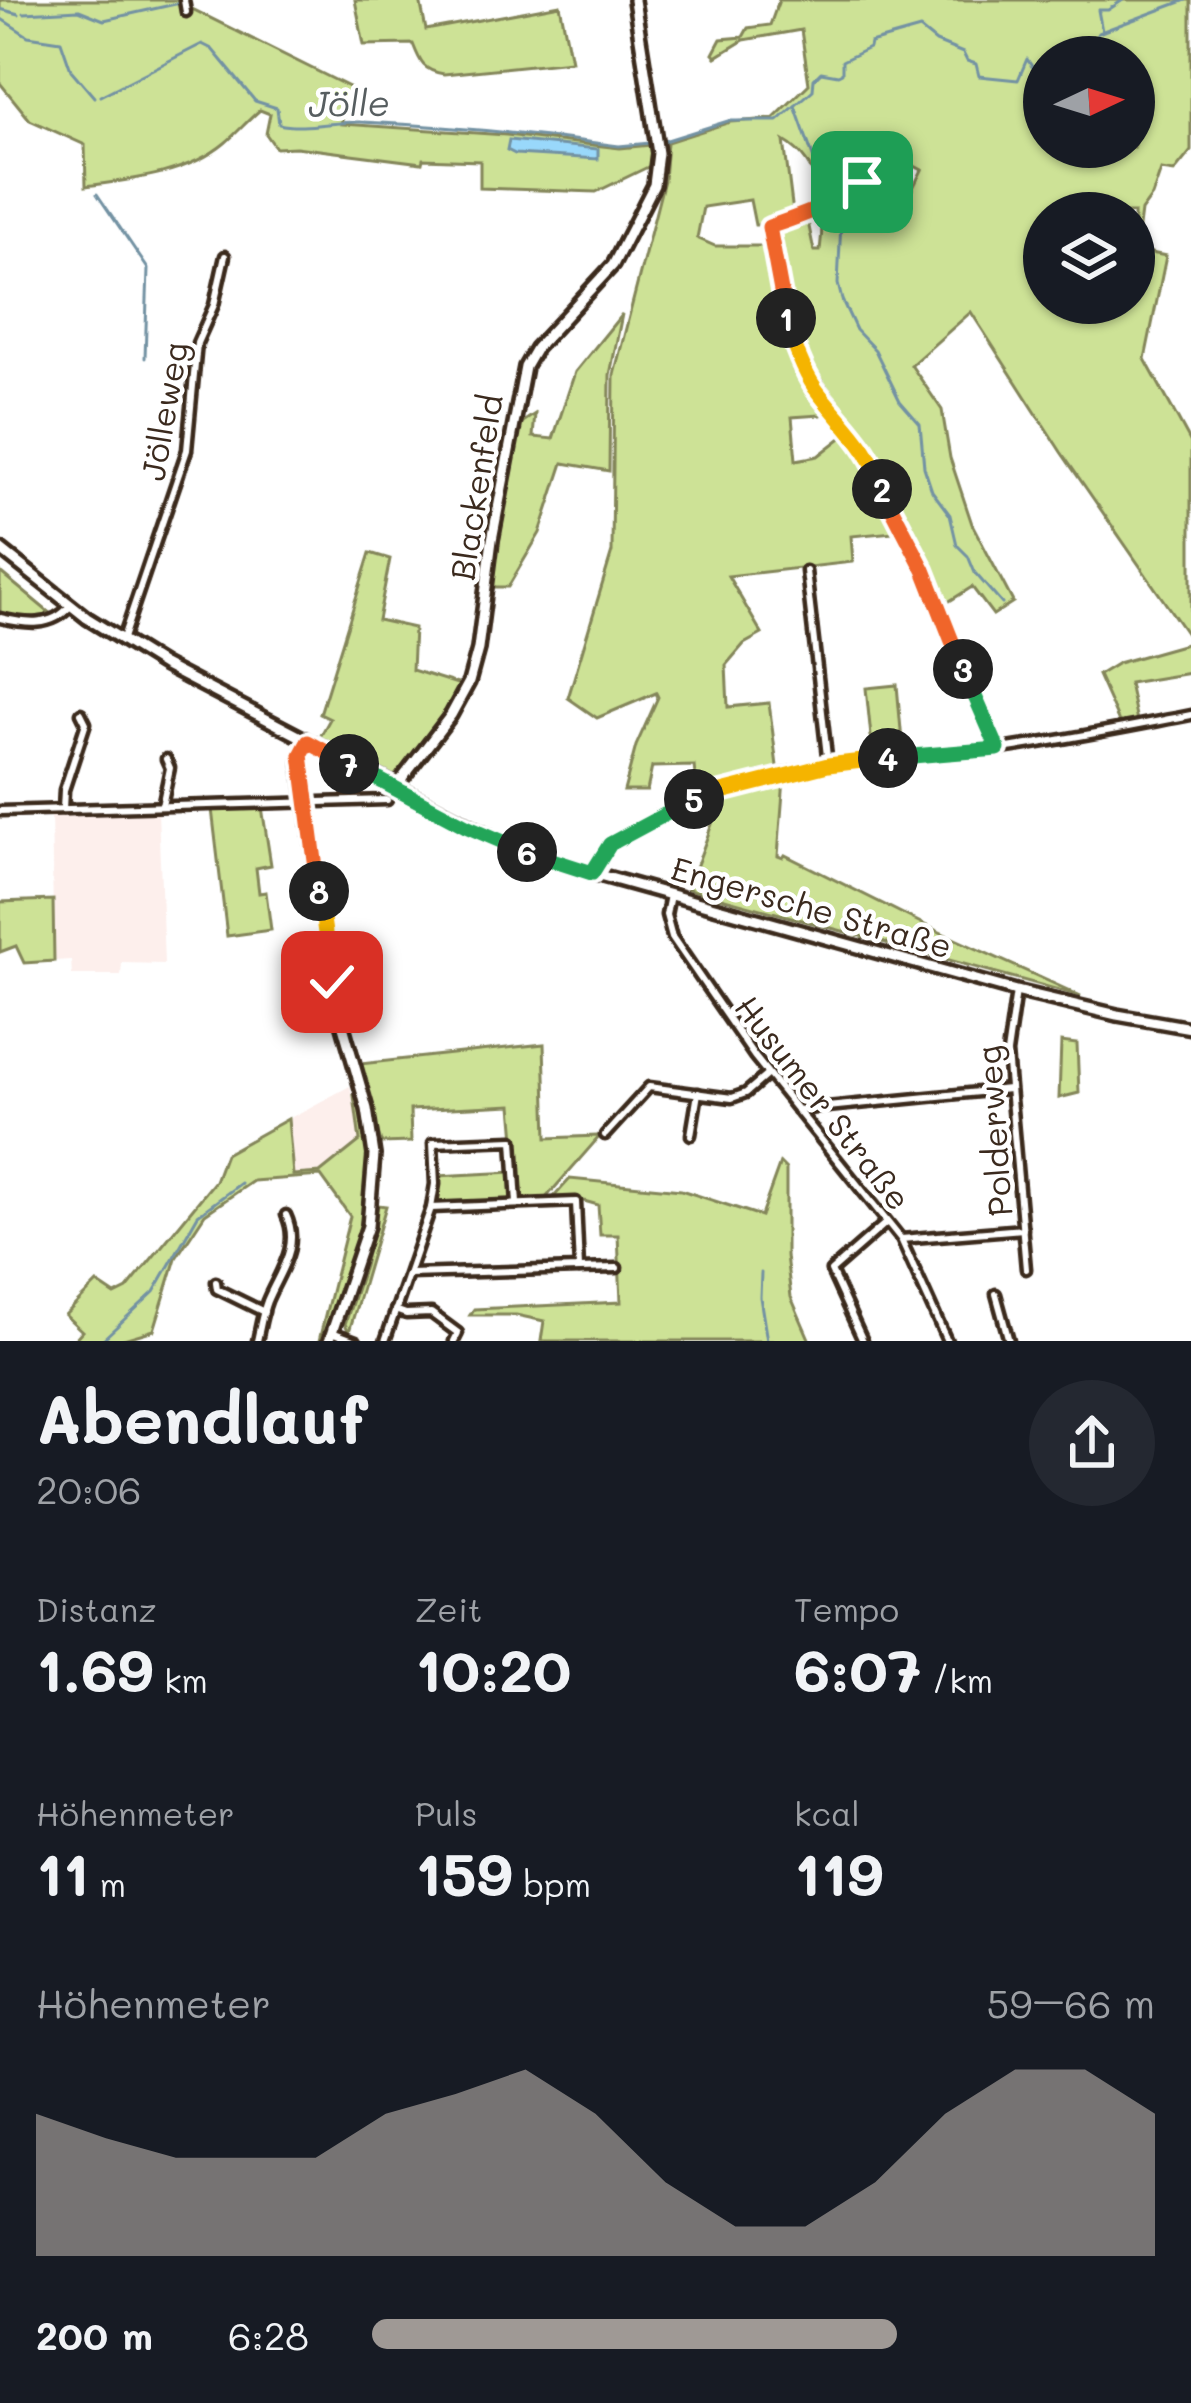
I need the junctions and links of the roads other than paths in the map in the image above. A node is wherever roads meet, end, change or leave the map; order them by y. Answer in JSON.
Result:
{"nodes":[{"id":1,"x":184,"y":0,"type":"edge"},
{"id":2,"x":634,"y":0,"type":"edge"},
{"id":3,"x":187,"y":12,"type":"dead end"},
{"id":4,"x":872,"y":176,"type":"dead end"},
{"id":5,"x":225,"y":256,"type":"dead end"},
{"id":6,"x":0,"y":550,"type":"edge"},
{"id":7,"x":806,"y":571,"type":"dead end"},
{"id":8,"x":70,"y":606,"type":"junction"},
{"id":9,"x":0,"y":618,"type":"edge"},
{"id":10,"x":122,"y":641,"type":"junction"},
{"id":11,"x":81,"y":713,"type":"dead end"},
{"id":12,"x":1191,"y":715,"type":"edge"},
{"id":13,"x":308,"y":742,"type":"junction"},
{"id":14,"x":998,"y":749,"type":"junction"},
{"id":15,"x":166,"y":759,"type":"dead end"},
{"id":16,"x":828,"y":765,"type":"junction"},
{"id":17,"x":394,"y":788,"type":"junction"},
{"id":18,"x":387,"y":800,"type":"dead end"},
{"id":19,"x":306,"y":802,"type":"junction"},
{"id":20,"x":162,"y":806,"type":"junction"},
{"id":21,"x":63,"y":809,"type":"junction"},
{"id":22,"x":0,"y":811,"type":"edge"},
{"id":23,"x":592,"y":873,"type":"junction"},
{"id":24,"x":670,"y":895,"type":"junction"},
{"id":25,"x":1016,"y":991,"type":"junction"},
{"id":26,"x":1191,"y":1028,"type":"edge"},
{"id":27,"x":768,"y":1074,"type":"junction"},
{"id":28,"x":1010,"y":1089,"type":"junction"},
{"id":29,"x":698,"y":1093,"type":"junction"},
{"id":30,"x":797,"y":1110,"type":"junction"},
{"id":31,"x":605,"y":1135,"type":"dead end"},
{"id":32,"x":691,"y":1135,"type":"dead end"},
{"id":33,"x":518,"y":1205,"type":"junction"},
{"id":34,"x":431,"y":1208,"type":"junction"},
{"id":35,"x":286,"y":1215,"type":"dead end"},
{"id":36,"x":887,"y":1222,"type":"junction"},
{"id":37,"x":1023,"y":1229,"type":"junction"},
{"id":38,"x":901,"y":1239,"type":"junction"},
{"id":39,"x":616,"y":1268,"type":"dead end"},
{"id":40,"x":579,"y":1269,"type":"junction"},
{"id":41,"x":1026,"y":1270,"type":"dead end"},
{"id":42,"x":409,"y":1274,"type":"junction"},
{"id":43,"x":216,"y":1282,"type":"dead end"},
{"id":44,"x":996,"y":1294,"type":"dead end"},
{"id":45,"x":395,"y":1310,"type":"junction"},
{"id":46,"x":264,"y":1312,"type":"junction"},
{"id":47,"x":331,"y":1337,"type":"edge"},
{"id":48,"x":257,"y":1341,"type":"edge"},
{"id":49,"x":356,"y":1341,"type":"edge"},
{"id":50,"x":385,"y":1341,"type":"edge"},
{"id":51,"x":454,"y":1341,"type":"edge"},
{"id":52,"x":862,"y":1341,"type":"edge"},
{"id":53,"x":947,"y":1341,"type":"edge"},
{"id":54,"x":1009,"y":1341,"type":"edge"}],
"edges":[{"from":1,"to":3,"type":"street"},
{"from":2,"to":17,"type":"main road","name":"Blackenfeld"},
{"from":4,"to":14,"type":"street"},
{"from":5,"to":10,"type":"street","name":"Jölleweg"},
{"from":6,"to":8,"type":"main road","name":"Engersche Straße"},
{"from":7,"to":16,"type":"street"},
{"from":8,"to":9,"type":"street"},
{"from":8,"to":10,"type":"main road","name":"Engersche Straße"},
{"from":10,"to":13,"type":"main road","name":"Engersche Straße"},
{"from":11,"to":21,"type":"street"},
{"from":12,"to":14,"type":"street"},
{"from":13,"to":17,"type":"main road","name":"Engersche Straße"},
{"from":13,"to":19,"type":"main road"},
{"from":14,"to":16,"type":"street"},
{"from":15,"to":20,"type":"street"},
{"from":16,"to":23,"type":"street"},
{"from":17,"to":23,"type":"main road","name":"Engersche Straße"},
{"from":18,"to":19,"type":"street"},
{"from":19,"to":20,"type":"street"},
{"from":19,"to":47,"type":"main road"},
{"from":20,"to":21,"type":"street"},
{"from":21,"to":22,"type":"street"},
{"from":23,"to":24,"type":"main road","name":"Engersche Straße"},
{"from":24,"to":25,"type":"main road","name":"Engersche Straße"},
{"from":24,"to":27,"type":"street","name":"Husumer Straße"},
{"from":25,"to":26,"type":"main road","name":"Engersche Straße"},
{"from":25,"to":28,"type":"street","name":"Polderweg"},
{"from":27,"to":29,"type":"street"},
{"from":27,"to":30,"type":"street","name":"Husumer Straße"},
{"from":28,"to":30,"type":"street"},
{"from":28,"to":37,"type":"street","name":"Polderweg"},
{"from":29,"to":31,"type":"street"},
{"from":29,"to":32,"type":"street"},
{"from":30,"to":36,"type":"street","name":"Husumer Straße"},
{"from":33,"to":34,"type":"street"},
{"from":33,"to":34,"type":"street"},
{"from":33,"to":40,"type":"street"},
{"from":34,"to":42,"type":"street"},
{"from":35,"to":46,"type":"street"},
{"from":36,"to":38,"type":"street","name":"Husumer Straße"},
{"from":36,"to":52,"type":"street"},
{"from":37,"to":38,"type":"street"},
{"from":37,"to":41,"type":"street","name":"Polderweg"},
{"from":38,"to":53,"type":"street","name":"Husumer Straße"},
{"from":39,"to":40,"type":"street"},
{"from":40,"to":42,"type":"street"},
{"from":42,"to":45,"type":"street"},
{"from":43,"to":46,"type":"street"},
{"from":44,"to":54,"type":"street"},
{"from":45,"to":50,"type":"street"},
{"from":45,"to":51,"type":"street"},
{"from":46,"to":48,"type":"street"},
{"from":47,"to":49,"type":"street"}]}
